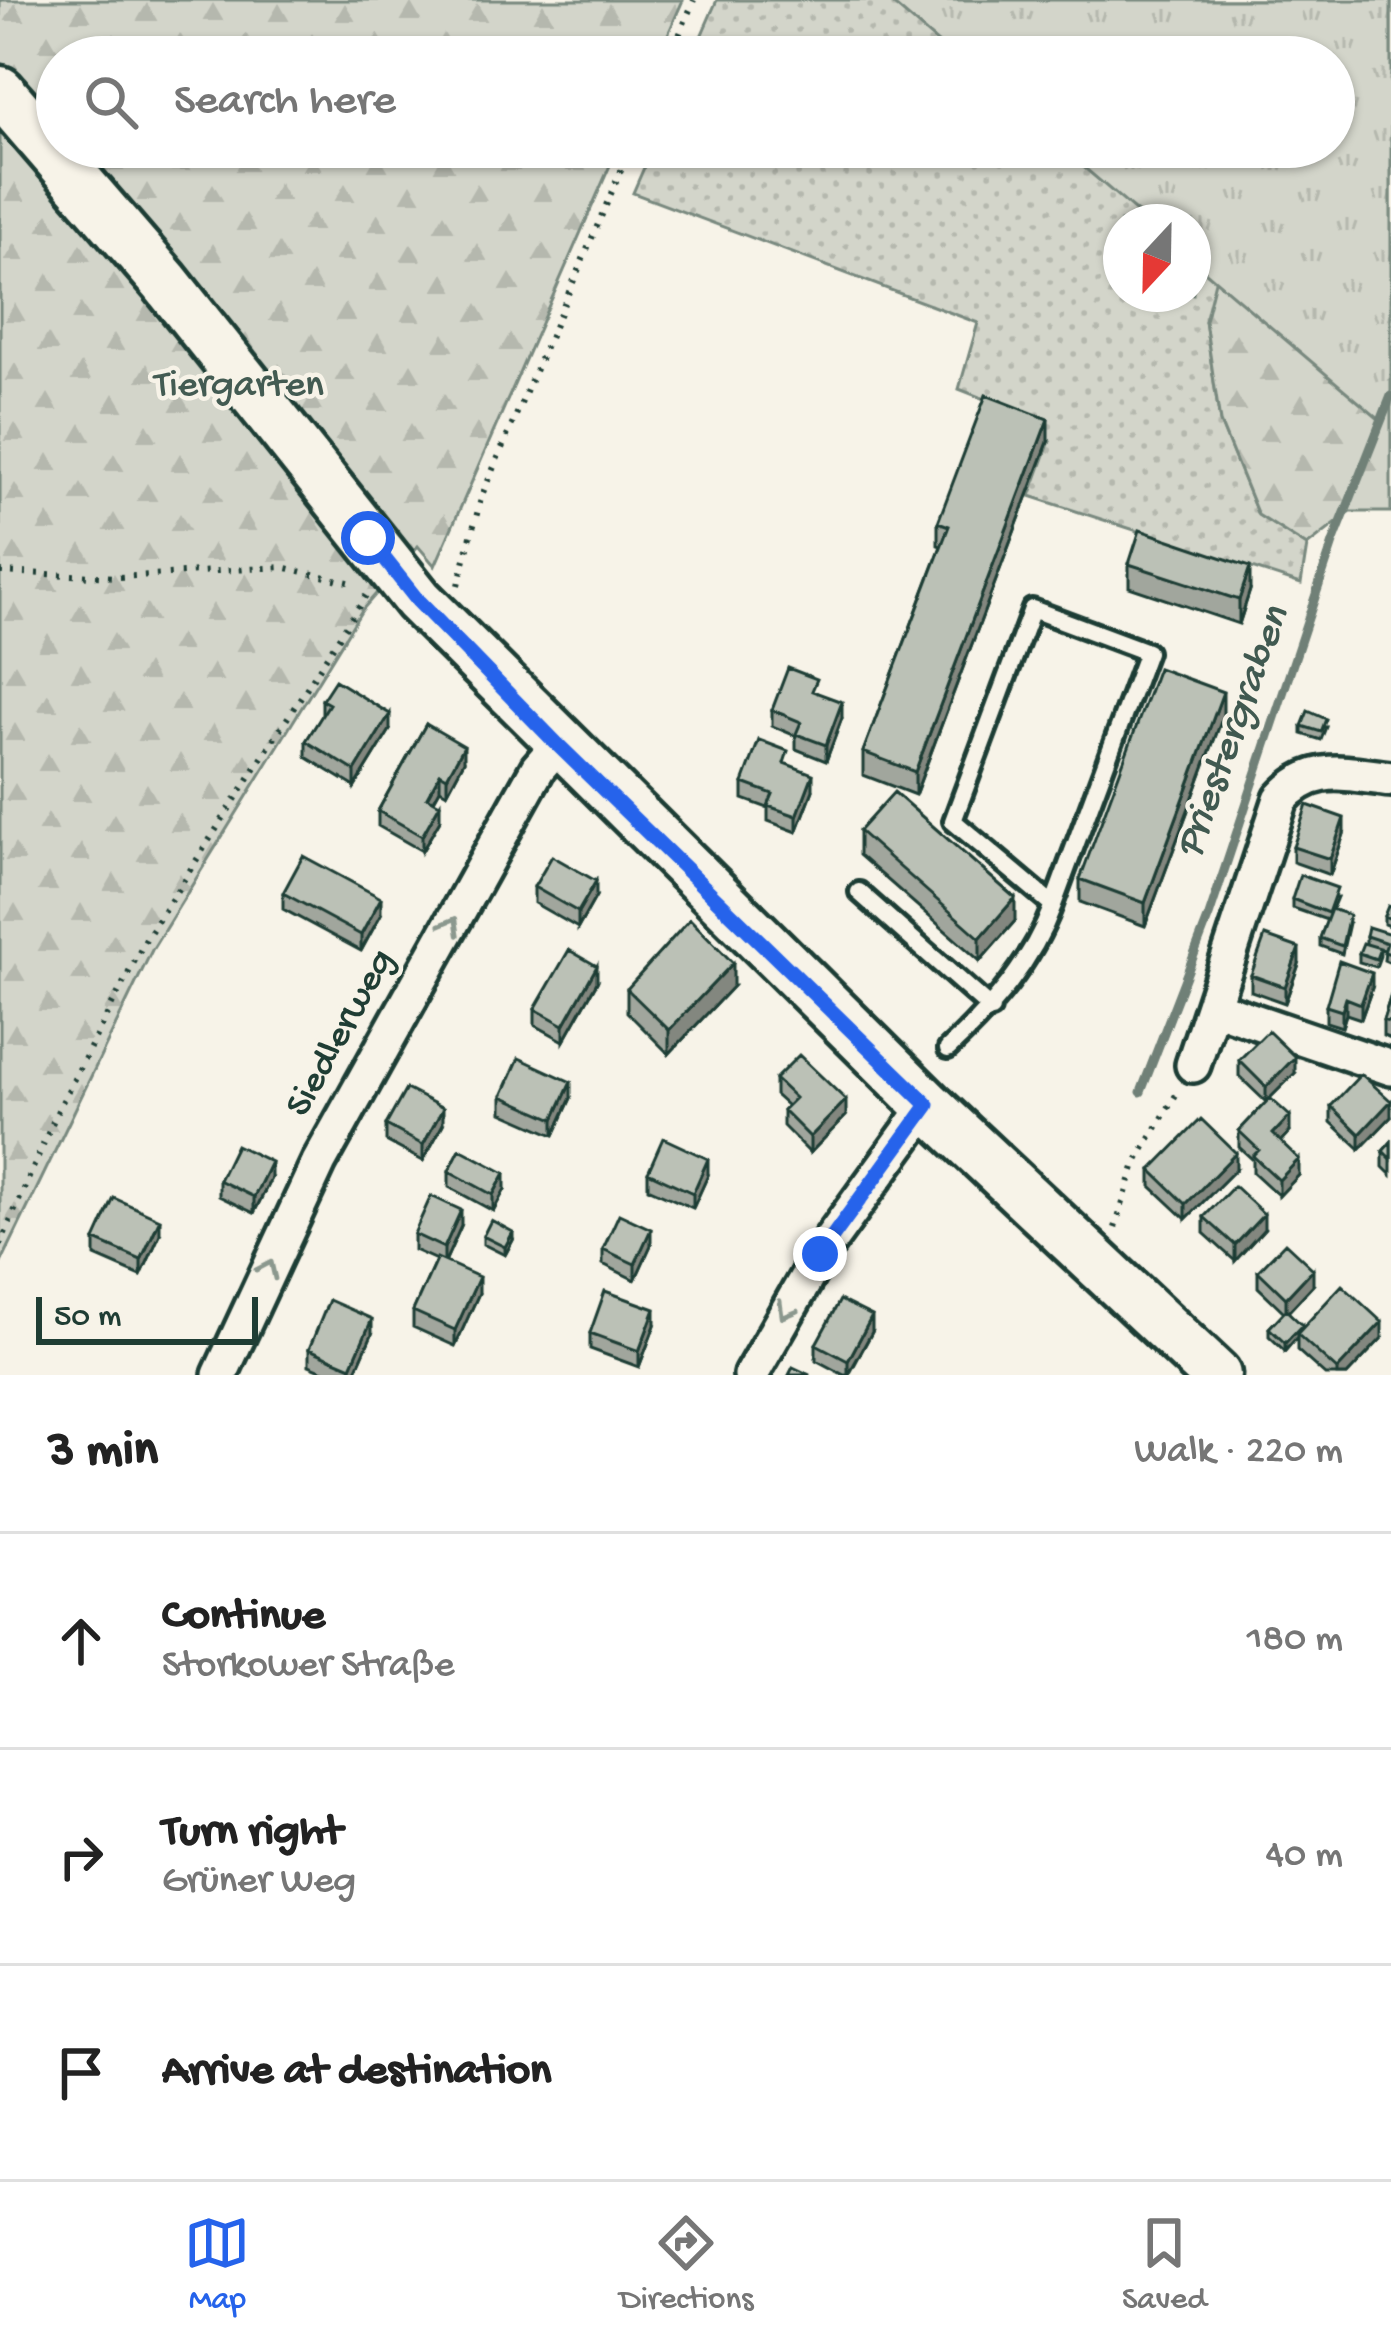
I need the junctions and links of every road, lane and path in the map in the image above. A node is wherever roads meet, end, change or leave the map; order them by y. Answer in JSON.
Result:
{"nodes":[{"id":1,"x":694,"y":0,"type":"edge"},
{"id":2,"x":679,"y":36,"type":"edge"},
{"id":3,"x":0,"y":91,"type":"edge"},
{"id":4,"x":36,"y":133,"type":"edge"},
{"id":5,"x":67,"y":168,"type":"edge"},
{"id":6,"x":623,"y":168,"type":"edge"},
{"id":7,"x":0,"y":572,"type":"edge"},
{"id":8,"x":434,"y":617,"type":"junction"},
{"id":9,"x":558,"y":745,"type":"junction"},
{"id":10,"x":1391,"y":779,"type":"edge"},
{"id":11,"x":859,"y":892,"type":"dead end"},
{"id":12,"x":1053,"y":905,"type":"junction"},
{"id":13,"x":1216,"y":1008,"type":"junction"},
{"id":14,"x":991,"y":1009,"type":"junction"},
{"id":15,"x":948,"y":1049,"type":"dead end"},
{"id":16,"x":1193,"y":1065,"type":"joint"},
{"id":17,"x":1391,"y":1068,"type":"edge"},
{"id":18,"x":928,"y":1105,"type":"junction"},
{"id":19,"x":0,"y":1245,"type":"edge"},
{"id":20,"x":1102,"y":1269,"type":"junction"},
{"id":21,"x":220,"y":1375,"type":"edge"},
{"id":22,"x":751,"y":1375,"type":"edge"},
{"id":23,"x":1216,"y":1375,"type":"edge"}],
"edges":[{"from":1,"to":2,"type":"path"},
{"from":3,"to":4,"type":"main road"},
{"from":5,"to":8,"type":"main road"},
{"from":6,"to":8,"type":"path"},
{"from":7,"to":19,"type":"path"},
{"from":8,"to":9,"type":"main road"},
{"from":9,"to":18,"type":"main road"},
{"from":21,"to":9,"type":"street","name":"Siedlerweg","one_way":true},
{"from":10,"to":13,"type":"street"},
{"from":11,"to":14,"type":"lane"},
{"from":12,"to":12,"type":"lane"},
{"from":12,"to":14,"type":"lane"},
{"from":13,"to":16,"type":"street"},
{"from":13,"to":17,"type":"street"},
{"from":14,"to":15,"type":"lane"},
{"from":16,"to":20,"type":"path"},
{"from":18,"to":20,"type":"main road"},
{"from":18,"to":22,"type":"street","one_way":true},
{"from":20,"to":23,"type":"main road"}]}
